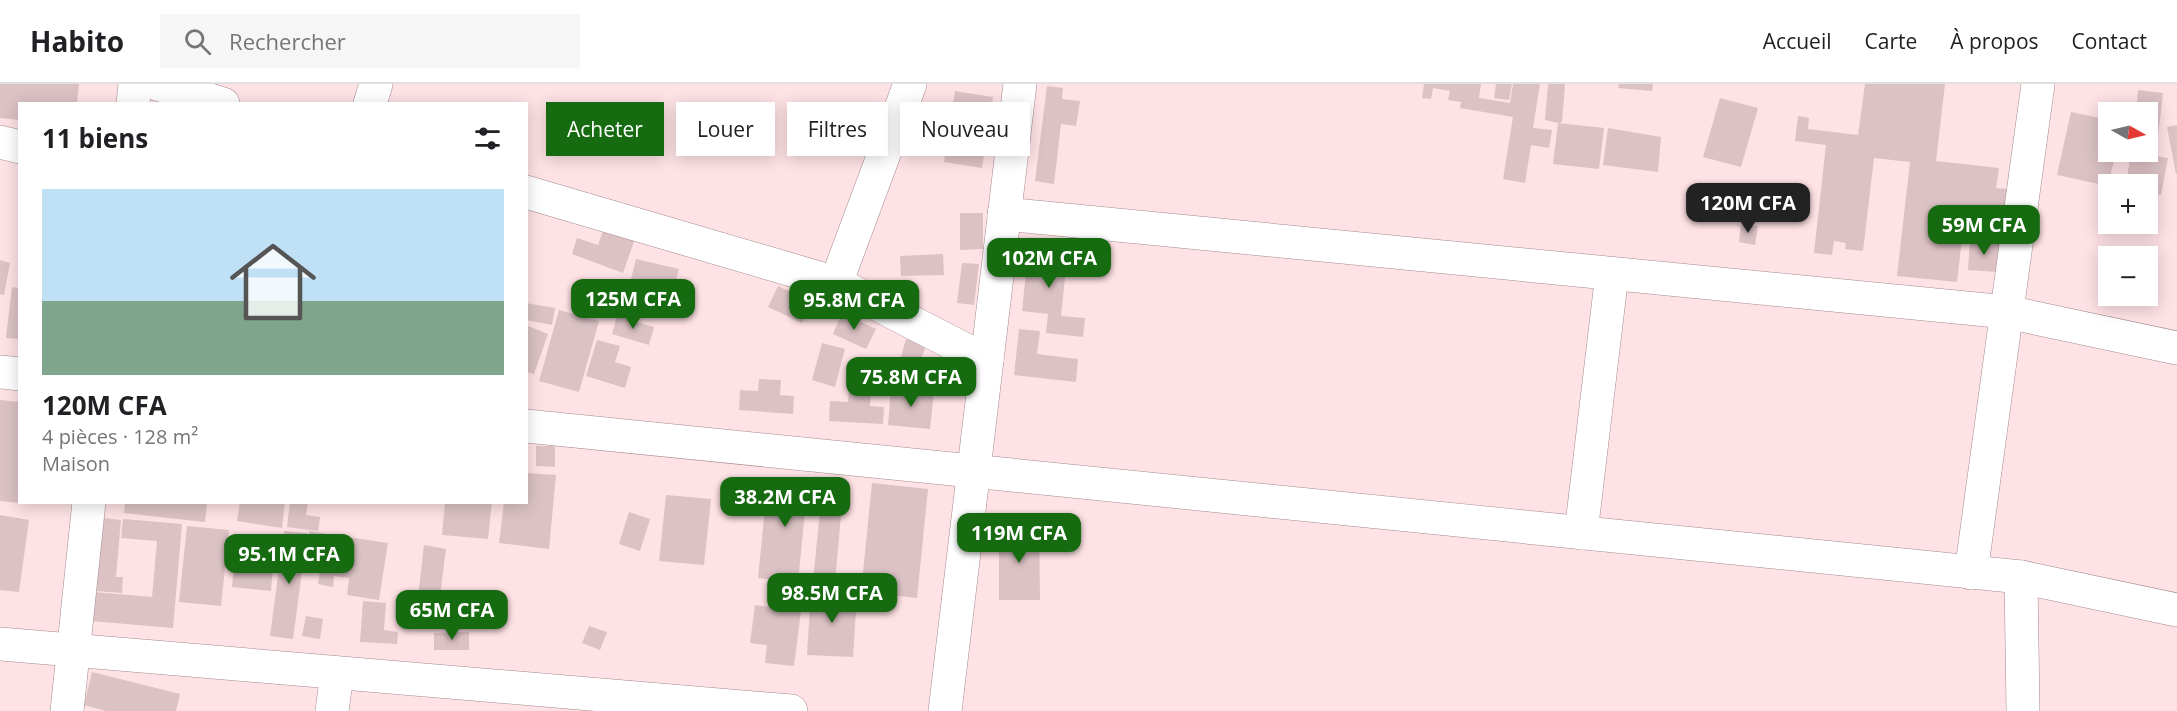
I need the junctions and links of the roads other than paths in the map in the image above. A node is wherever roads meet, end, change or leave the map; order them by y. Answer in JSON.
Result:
{"nodes":[{"id":1,"x":135,"y":84,"type":"edge"},
{"id":2,"x":157,"y":84,"type":"edge"},
{"id":3,"x":376,"y":84,"type":"edge"},
{"id":4,"x":910,"y":84,"type":"edge"},
{"id":5,"x":1020,"y":84,"type":"edge"},
{"id":6,"x":2038,"y":84,"type":"edge"},
{"id":7,"x":133,"y":102,"type":"edge"},
{"id":8,"x":216,"y":102,"type":"edge"},
{"id":9,"x":371,"y":102,"type":"edge"},
{"id":10,"x":0,"y":142,"type":"edge"},
{"id":11,"x":18,"y":146,"type":"edge"},
{"id":12,"x":528,"y":193,"type":"edge"},
{"id":13,"x":1004,"y":214,"type":"junction"},
{"id":14,"x":1612,"y":274,"type":"junction"},
{"id":15,"x":836,"y":284,"type":"junction"},
{"id":16,"x":2007,"y":312,"type":"junction"},
{"id":17,"x":2177,"y":348,"type":"edge"},
{"id":18,"x":987,"y":361,"type":"junction"},
{"id":19,"x":0,"y":372,"type":"edge"},
{"id":20,"x":18,"y":374,"type":"edge"},
{"id":21,"x":528,"y":426,"type":"edge"},
{"id":22,"x":974,"y":471,"type":"junction"},
{"id":23,"x":89,"y":504,"type":"edge"},
{"id":24,"x":1581,"y":533,"type":"junction"},
{"id":25,"x":1971,"y":573,"type":"junction"},
{"id":26,"x":2021,"y":578,"type":"junction"},
{"id":27,"x":2177,"y":610,"type":"edge"},
{"id":28,"x":0,"y":644,"type":"edge"},
{"id":29,"x":73,"y":650,"type":"junction"},
{"id":30,"x":337,"y":673,"type":"junction"},
{"id":31,"x":675,"y":706,"type":"edge"},
{"id":32,"x":67,"y":711,"type":"edge"},
{"id":33,"x":333,"y":711,"type":"edge"},
{"id":34,"x":791,"y":711,"type":"edge"},
{"id":35,"x":945,"y":711,"type":"edge"},
{"id":36,"x":2023,"y":711,"type":"edge"}],
"edges":[{"from":1,"to":7,"type":"street"},
{"from":2,"to":8,"type":"street"},
{"from":3,"to":9,"type":"street"},
{"from":4,"to":15,"type":"street"},
{"from":5,"to":13,"type":"street"},
{"from":6,"to":16,"type":"street"},
{"from":10,"to":11,"type":"street"},
{"from":12,"to":15,"type":"street"},
{"from":13,"to":14,"type":"street"},
{"from":13,"to":18,"type":"street"},
{"from":14,"to":16,"type":"street"},
{"from":14,"to":24,"type":"street"},
{"from":15,"to":18,"type":"street"},
{"from":16,"to":17,"type":"street"},
{"from":16,"to":25,"type":"street"},
{"from":18,"to":22,"type":"street"},
{"from":19,"to":20,"type":"street"},
{"from":21,"to":22,"type":"street"},
{"from":22,"to":24,"type":"street"},
{"from":22,"to":35,"type":"street"},
{"from":23,"to":29,"type":"street"},
{"from":24,"to":25,"type":"street"},
{"from":25,"to":26,"type":"street"},
{"from":26,"to":27,"type":"street"},
{"from":26,"to":36,"type":"street"},
{"from":28,"to":29,"type":"street"},
{"from":29,"to":30,"type":"street"},
{"from":29,"to":32,"type":"street"},
{"from":30,"to":31,"type":"street"},
{"from":30,"to":33,"type":"street"},
{"from":31,"to":34,"type":"street"}]}
